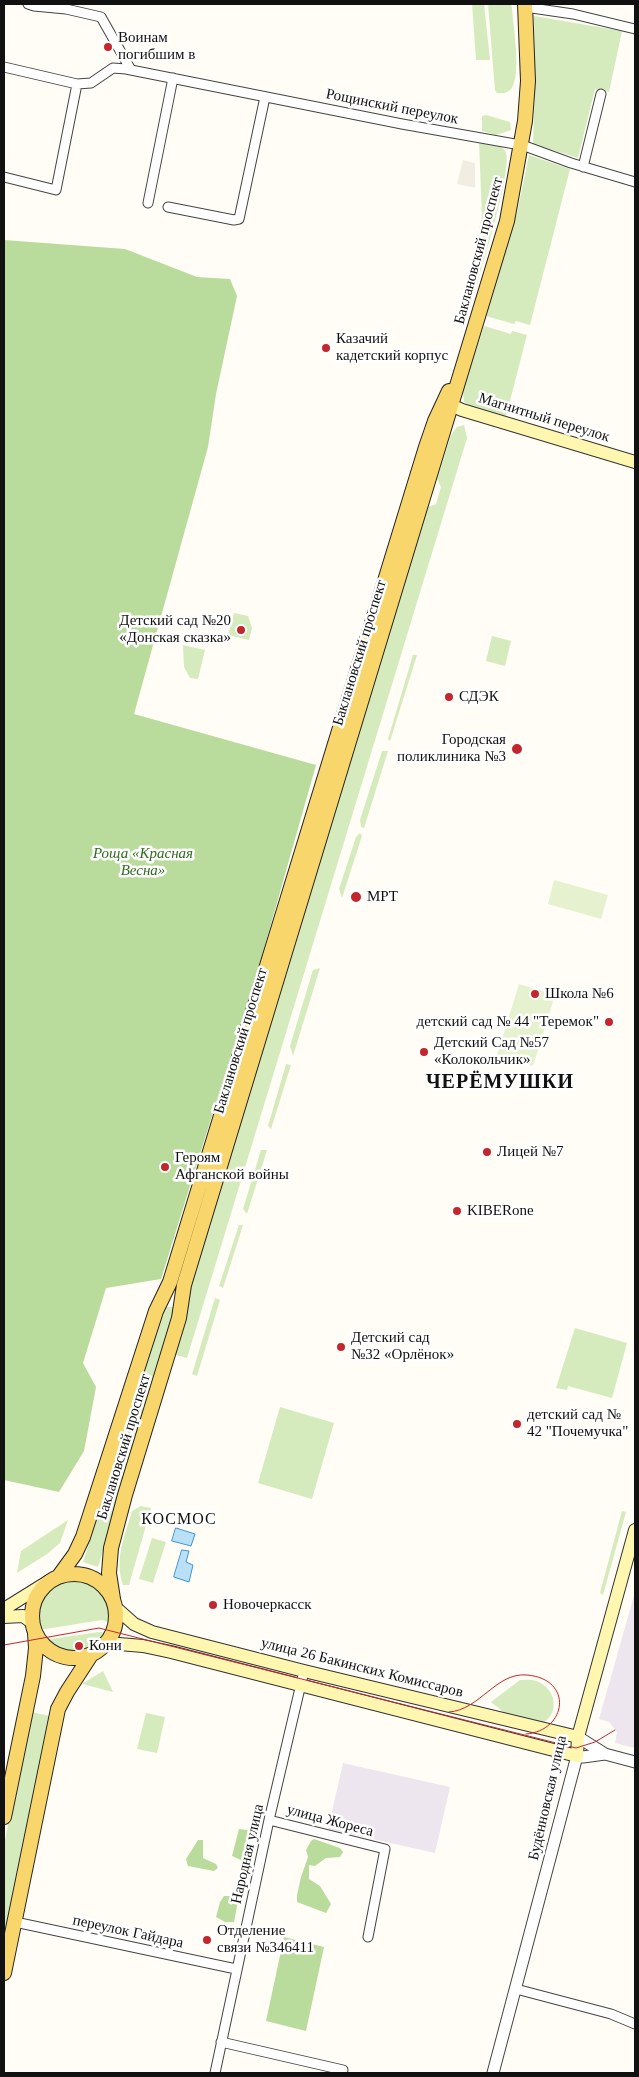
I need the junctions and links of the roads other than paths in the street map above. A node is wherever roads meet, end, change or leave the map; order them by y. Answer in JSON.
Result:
{"nodes":[{"id":1,"x":28,"y":4,"type":"edge"},
{"id":2,"x":522,"y":5,"type":"edge"},
{"id":3,"x":635,"y":29,"type":"edge"},
{"id":4,"x":4,"y":67,"type":"edge"},
{"id":5,"x":131,"y":70,"type":"junction"},
{"id":6,"x":173,"y":78,"type":"junction"},
{"id":7,"x":77,"y":84,"type":"junction"},
{"id":8,"x":601,"y":94,"type":"dead end"},
{"id":9,"x":265,"y":97,"type":"junction"},
{"id":10,"x":518,"y":144,"type":"junction"},
{"id":11,"x":584,"y":167,"type":"junction"},
{"id":12,"x":4,"y":177,"type":"edge"},
{"id":13,"x":635,"y":182,"type":"edge"},
{"id":14,"x":148,"y":203,"type":"dead end"},
{"id":15,"x":168,"y":207,"type":"dead end"},
{"id":16,"x":448,"y":404,"type":"junction"},
{"id":17,"x":635,"y":462,"type":"edge"},
{"id":18,"x":162,"y":1300,"type":"junction"},
{"id":19,"x":180,"y":1305,"type":"junction"},
{"id":20,"x":635,"y":1530,"type":"edge"},
{"id":21,"x":54,"y":1578,"type":"junction"},
{"id":22,"x":114,"y":1604,"type":"junction"},
{"id":23,"x":4,"y":1609,"type":"edge"},
{"id":24,"x":4,"y":1617,"type":"edge"},
{"id":25,"x":34,"y":1626,"type":"junction"},
{"id":26,"x":107,"y":1643,"type":"junction"},
{"id":27,"x":91,"y":1655,"type":"junction"},
{"id":28,"x":304,"y":1671,"type":"junction"},
{"id":29,"x":300,"y":1685,"type":"junction"},
{"id":30,"x":578,"y":1737,"type":"junction"},
{"id":31,"x":605,"y":1754,"type":"junction"},
{"id":32,"x":577,"y":1756,"type":"junction"},
{"id":33,"x":635,"y":1762,"type":"edge"},
{"id":34,"x":4,"y":1817,"type":"edge"},
{"id":35,"x":269,"y":1820,"type":"junction"},
{"id":36,"x":15,"y":1922,"type":"junction"},
{"id":37,"x":368,"y":1936,"type":"dead end"},
{"id":38,"x":236,"y":1968,"type":"junction"},
{"id":39,"x":4,"y":1973,"type":"edge"},
{"id":40,"x":516,"y":1989,"type":"junction"},
{"id":41,"x":635,"y":2024,"type":"edge"},
{"id":42,"x":221,"y":2042,"type":"junction"},
{"id":43,"x":343,"y":2070,"type":"dead end"},
{"id":44,"x":214,"y":2073,"type":"edge"},
{"id":45,"x":493,"y":2073,"type":"edge"}],
"edges":[{"from":1,"to":5,"type":"street"},
{"from":2,"to":3,"type":"street"},
{"from":2,"to":10,"type":"main road","name":"Баклановский проспект"},
{"from":4,"to":7,"type":"street"},
{"from":5,"to":6,"type":"street","name":"Рощинский переулок"},
{"from":5,"to":7,"type":"street","name":"Рощинский переулок"},
{"from":6,"to":9,"type":"street","name":"Рощинский переулок"},
{"from":6,"to":14,"type":"street"},
{"from":7,"to":12,"type":"street"},
{"from":8,"to":11,"type":"street"},
{"from":9,"to":10,"type":"street","name":"Рощинский переулок"},
{"from":9,"to":15,"type":"street"},
{"from":10,"to":11,"type":"street","name":"Рощинский переулок"},
{"from":10,"to":16,"type":"main road","name":"Баклановский проспект"},
{"from":11,"to":13,"type":"street","name":"Рощинский переулок"},
{"from":16,"to":17,"type":"main road","name":"Магнитный переулок"},
{"from":16,"to":18,"type":"main road","name":"Баклановский проспект"},
{"from":16,"to":19,"type":"main road","name":"Баклановский проспект"},
{"from":18,"to":19,"type":"street"},
{"from":18,"to":21,"type":"main road","name":"Баклановский проспект"},
{"from":19,"to":22,"type":"main road","name":"Баклановский проспект"},
{"from":20,"to":30,"type":"main road","name":"Будённовская улица"},
{"from":21,"to":22,"type":"main road"},
{"from":21,"to":23,"type":"main road"},
{"from":21,"to":25,"type":"main road"},
{"from":22,"to":26,"type":"main road"},
{"from":22,"to":28,"type":"main road","name":"улица 26 Бакинских Комиссаров"},
{"from":24,"to":25,"type":"main road"},
{"from":25,"to":27,"type":"main road"},
{"from":25,"to":34,"type":"main road"},
{"from":26,"to":27,"type":"main road"},
{"from":26,"to":29,"type":"main road","name":"улица 26 Бакинских Комиссаров"},
{"from":27,"to":36,"type":"main road"},
{"from":28,"to":29,"type":"street","name":"Народная улица"},
{"from":28,"to":30,"type":"main road","name":"улица 26 Бакинских Комиссаров"},
{"from":29,"to":32,"type":"main road","name":"улица 26 Бакинских Комиссаров"},
{"from":29,"to":35,"type":"street","name":"Народная улица"},
{"from":30,"to":31,"type":"street","name":"улица 26 Бакинских Комиссаров"},
{"from":30,"to":32,"type":"main road","name":"Будённовская улица"},
{"from":31,"to":32,"type":"street","name":"улица 26 Бакинских Комиссаров"},
{"from":31,"to":33,"type":"street","name":"улица 26 Бакинских Комиссаров"},
{"from":32,"to":40,"type":"street","name":"Будённовская улица"},
{"from":35,"to":37,"type":"street","name":"улица Жореса"},
{"from":35,"to":38,"type":"street","name":"Народная улица"},
{"from":36,"to":38,"type":"street","name":"переулок Гайдара"},
{"from":36,"to":39,"type":"main road"},
{"from":38,"to":42,"type":"street","name":"Народная улица"},
{"from":40,"to":41,"type":"street"},
{"from":40,"to":45,"type":"street","name":"Будённовская улица"},
{"from":42,"to":43,"type":"street"},
{"from":42,"to":44,"type":"street","name":"Народная улица"}]}
